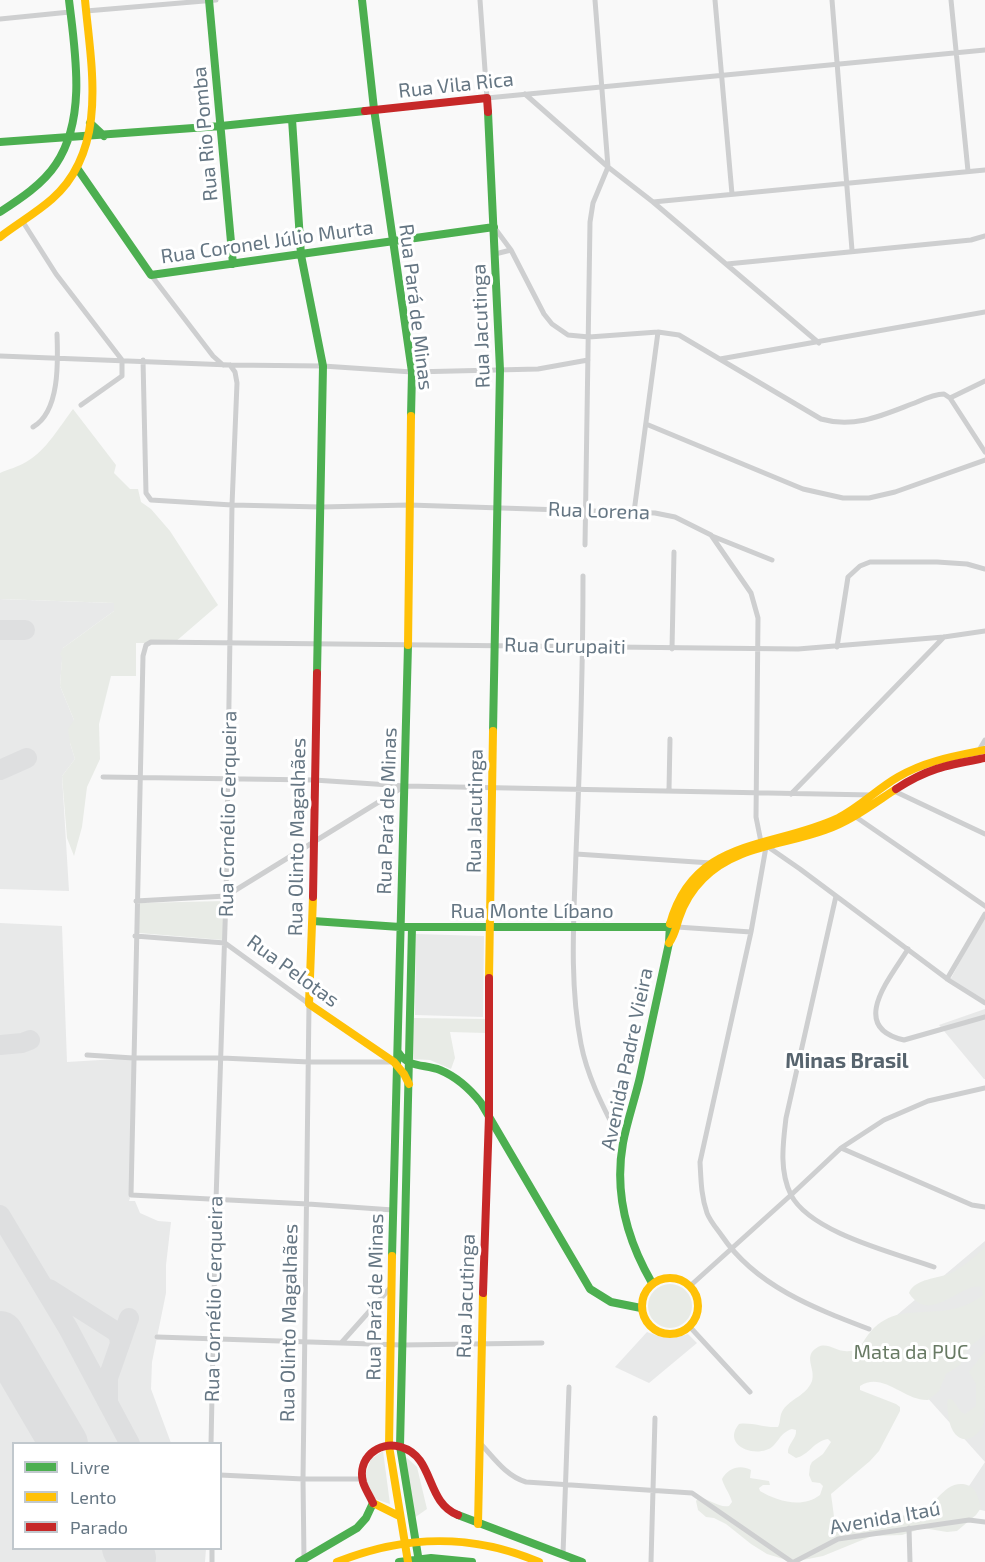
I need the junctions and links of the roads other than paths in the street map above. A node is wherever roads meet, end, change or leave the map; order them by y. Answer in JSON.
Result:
{"nodes":[{"id":1,"x":69,"y":0,"type":"edge"},
{"id":2,"x":85,"y":0,"type":"edge"},
{"id":3,"x":209,"y":0,"type":"edge"},
{"id":4,"x":216,"y":0,"type":"edge"},
{"id":5,"x":362,"y":0,"type":"edge"},
{"id":6,"x":480,"y":0,"type":"edge"},
{"id":7,"x":595,"y":0,"type":"edge"},
{"id":8,"x":715,"y":0,"type":"edge"},
{"id":9,"x":832,"y":0,"type":"edge"},
{"id":10,"x":951,"y":0,"type":"edge"},
{"id":11,"x":86,"y":11,"type":"junction"},
{"id":12,"x":70,"y":12,"type":"junction"},
{"id":13,"x":0,"y":19,"type":"edge"},
{"id":14,"x":985,"y":50,"type":"edge"},
{"id":15,"x":956,"y":52,"type":"junction"},
{"id":16,"x":837,"y":64,"type":"junction"},
{"id":17,"x":722,"y":75,"type":"junction"},
{"id":18,"x":602,"y":87,"type":"junction"},
{"id":19,"x":525,"y":94,"type":"junction"},
{"id":20,"x":487,"y":98,"type":"junction"},
{"id":21,"x":374,"y":109,"type":"junction"},
{"id":22,"x":292,"y":119,"type":"junction"},
{"id":23,"x":90,"y":123,"type":"junction"},
{"id":24,"x":221,"y":126,"type":"junction"},
{"id":25,"x":104,"y":136,"type":"junction"},
{"id":26,"x":70,"y":137,"type":"junction"},
{"id":27,"x":89,"y":137,"type":"junction"},
{"id":28,"x":0,"y":142,"type":"edge"},
{"id":29,"x":608,"y":167,"type":"junction"},
{"id":30,"x":77,"y":168,"type":"junction"},
{"id":31,"x":985,"y":170,"type":"edge"},
{"id":32,"x":968,"y":171,"type":"junction"},
{"id":33,"x":846,"y":184,"type":"junction"},
{"id":34,"x":732,"y":194,"type":"junction"},
{"id":35,"x":653,"y":202,"type":"junction"},
{"id":36,"x":0,"y":212,"type":"edge"},
{"id":37,"x":23,"y":222,"type":"junction"},
{"id":38,"x":494,"y":227,"type":"junction"},
{"id":39,"x":0,"y":237,"type":"edge"},
{"id":40,"x":985,"y":237,"type":"edge"},
{"id":41,"x":392,"y":240,"type":"junction"},
{"id":42,"x":511,"y":250,"type":"junction"},
{"id":43,"x":852,"y":250,"type":"junction"},
{"id":44,"x":495,"y":254,"type":"junction"},
{"id":45,"x":301,"y":255,"type":"junction"},
{"id":46,"x":233,"y":264,"type":"junction"},
{"id":47,"x":727,"y":264,"type":"junction"},
{"id":48,"x":151,"y":275,"type":"junction"},
{"id":49,"x":985,"y":312,"type":"edge"},
{"id":50,"x":658,"y":332,"type":"junction"},
{"id":51,"x":57,"y":334,"type":"dead end"},
{"id":52,"x":589,"y":337,"type":"junction"},
{"id":53,"x":819,"y":343,"type":"junction"},
{"id":54,"x":0,"y":356,"type":"edge"},
{"id":55,"x":58,"y":358,"type":"junction"},
{"id":56,"x":720,"y":359,"type":"junction"},
{"id":57,"x":122,"y":360,"type":"junction"},
{"id":58,"x":143,"y":360,"type":"junction"},
{"id":59,"x":588,"y":360,"type":"junction"},
{"id":60,"x":223,"y":364,"type":"junction"},
{"id":61,"x":231,"y":365,"type":"junction"},
{"id":62,"x":323,"y":366,"type":"junction"},
{"id":63,"x":500,"y":370,"type":"junction"},
{"id":64,"x":412,"y":372,"type":"junction"},
{"id":65,"x":984,"y":381,"type":"edge"},
{"id":66,"x":950,"y":398,"type":"junction"},
{"id":67,"x":81,"y":405,"type":"dead end"},
{"id":68,"x":646,"y":424,"type":"junction"},
{"id":69,"x":33,"y":428,"type":"dead end"},
{"id":70,"x":985,"y":452,"type":"edge"},
{"id":71,"x":985,"y":460,"type":"edge"},
{"id":72,"x":232,"y":505,"type":"junction"},
{"id":73,"x":409,"y":505,"type":"junction"},
{"id":74,"x":321,"y":507,"type":"junction"},
{"id":75,"x":497,"y":508,"type":"junction"},
{"id":76,"x":585,"y":510,"type":"junction"},
{"id":77,"x":634,"y":512,"type":"junction"},
{"id":78,"x":711,"y":535,"type":"junction"},
{"id":79,"x":585,"y":544,"type":"dead end"},
{"id":80,"x":674,"y":552,"type":"dead end"},
{"id":81,"x":772,"y":560,"type":"dead end"},
{"id":82,"x":985,"y":569,"type":"edge"},
{"id":83,"x":583,"y":576,"type":"dead end"},
{"id":84,"x":985,"y":631,"type":"edge"},
{"id":85,"x":944,"y":637,"type":"junction"},
{"id":86,"x":231,"y":643,"type":"junction"},
{"id":87,"x":318,"y":644,"type":"junction"},
{"id":88,"x":408,"y":644,"type":"junction"},
{"id":89,"x":496,"y":645,"type":"junction"},
{"id":90,"x":837,"y":646,"type":"junction"},
{"id":91,"x":583,"y":647,"type":"junction"},
{"id":92,"x":758,"y":648,"type":"junction"},
{"id":93,"x":672,"y":649,"type":"junction"},
{"id":94,"x":670,"y":739,"type":"dead end"},
{"id":95,"x":985,"y":740,"type":"edge"},
{"id":96,"x":982,"y":755,"type":"edge"},
{"id":97,"x":103,"y":777,"type":"dead end"},
{"id":98,"x":139,"y":778,"type":"junction"},
{"id":99,"x":229,"y":780,"type":"junction"},
{"id":100,"x":314,"y":780,"type":"junction"},
{"id":101,"x":405,"y":786,"type":"junction"},
{"id":102,"x":492,"y":788,"type":"junction"},
{"id":103,"x":578,"y":788,"type":"junction"},
{"id":104,"x":669,"y":790,"type":"junction"},
{"id":105,"x":894,"y":790,"type":"junction"},
{"id":106,"x":756,"y":792,"type":"junction"},
{"id":107,"x":791,"y":794,"type":"junction"},
{"id":108,"x":876,"y":798,"type":"junction"},
{"id":109,"x":852,"y":814,"type":"junction"},
{"id":110,"x":985,"y":834,"type":"edge"},
{"id":111,"x":314,"y":842,"type":"junction"},
{"id":112,"x":763,"y":844,"type":"junction"},
{"id":113,"x":576,"y":854,"type":"junction"},
{"id":114,"x":711,"y":863,"type":"junction"},
{"id":115,"x":226,"y":896,"type":"junction"},
{"id":116,"x":836,"y":896,"type":"junction"},
{"id":117,"x":136,"y":901,"type":"junction"},
{"id":118,"x":985,"y":906,"type":"edge"},
{"id":119,"x":985,"y":914,"type":"edge"},
{"id":120,"x":313,"y":921,"type":"junction"},
{"id":121,"x":489,"y":926,"type":"junction"},
{"id":122,"x":400,"y":927,"type":"junction"},
{"id":123,"x":412,"y":927,"type":"junction"},
{"id":124,"x":673,"y":927,"type":"junction"},
{"id":125,"x":573,"y":928,"type":"junction"},
{"id":126,"x":751,"y":932,"type":"junction"},
{"id":127,"x":135,"y":936,"type":"junction"},
{"id":128,"x":225,"y":943,"type":"junction"},
{"id":129,"x":908,"y":949,"type":"junction"},
{"id":130,"x":947,"y":979,"type":"junction"},
{"id":131,"x":985,"y":1003,"type":"edge"},
{"id":132,"x":309,"y":1004,"type":"junction"},
{"id":133,"x":985,"y":1017,"type":"edge"},
{"id":134,"x":397,"y":1051,"type":"junction"},
{"id":135,"x":87,"y":1054,"type":"dead end"},
{"id":136,"x":134,"y":1058,"type":"junction"},
{"id":137,"x":222,"y":1058,"type":"junction"},
{"id":138,"x":309,"y":1062,"type":"junction"},
{"id":139,"x":395,"y":1063,"type":"junction"},
{"id":140,"x":409,"y":1065,"type":"junction"},
{"id":141,"x":409,"y":1083,"type":"junction"},
{"id":142,"x":985,"y":1088,"type":"edge"},
{"id":143,"x":489,"y":1116,"type":"junction"},
{"id":144,"x":623,"y":1146,"type":"junction"},
{"id":145,"x":841,"y":1148,"type":"junction"},
{"id":146,"x":791,"y":1195,"type":"junction"},
{"id":147,"x":216,"y":1200,"type":"junction"},
{"id":148,"x":308,"y":1204,"type":"junction"},
{"id":149,"x":985,"y":1207,"type":"edge"},
{"id":150,"x":393,"y":1210,"type":"junction"},
{"id":151,"x":730,"y":1249,"type":"junction"},
{"id":152,"x":934,"y":1267,"type":"dead end"},
{"id":153,"x":652,"y":1284,"type":"junction"},
{"id":154,"x":392,"y":1286,"type":"junction"},
{"id":155,"x":690,"y":1286,"type":"junction"},
{"id":156,"x":641,"y":1308,"type":"junction"},
{"id":157,"x":690,"y":1327,"type":"junction"},
{"id":158,"x":868,"y":1329,"type":"dead end"},
{"id":159,"x":157,"y":1337,"type":"dead end"},
{"id":160,"x":213,"y":1338,"type":"junction"},
{"id":161,"x":305,"y":1341,"type":"junction"},
{"id":162,"x":342,"y":1342,"type":"junction"},
{"id":163,"x":481,"y":1342,"type":"junction"},
{"id":164,"x":542,"y":1343,"type":"dead end"},
{"id":165,"x":391,"y":1344,"type":"junction"},
{"id":166,"x":402,"y":1345,"type":"junction"},
{"id":167,"x":569,"y":1387,"type":"dead end"},
{"id":168,"x":750,"y":1392,"type":"dead end"},
{"id":169,"x":655,"y":1418,"type":"dead end"},
{"id":170,"x":211,"y":1442,"type":"edge"},
{"id":171,"x":478,"y":1442,"type":"junction"},
{"id":172,"x":389,"y":1446,"type":"junction"},
{"id":173,"x":400,"y":1446,"type":"junction"},
{"id":174,"x":222,"y":1475,"type":"edge"},
{"id":175,"x":303,"y":1479,"type":"junction"},
{"id":176,"x":362,"y":1479,"type":"junction"},
{"id":177,"x":564,"y":1484,"type":"junction"},
{"id":178,"x":655,"y":1489,"type":"junction"},
{"id":179,"x":373,"y":1503,"type":"junction"},
{"id":180,"x":399,"y":1516,"type":"junction"},
{"id":181,"x":985,"y":1522,"type":"edge"},
{"id":182,"x":478,"y":1524,"type":"junction"},
{"id":183,"x":909,"y":1528,"type":"junction"},
{"id":184,"x":563,"y":1554,"type":"junction"},
{"id":185,"x":302,"y":1561,"type":"edge"},
{"id":186,"x":337,"y":1562,"type":"edge"},
{"id":187,"x":399,"y":1562,"type":"edge"},
{"id":188,"x":408,"y":1562,"type":"edge"},
{"id":189,"x":419,"y":1562,"type":"edge"},
{"id":190,"x":472,"y":1562,"type":"edge"},
{"id":191,"x":538,"y":1562,"type":"edge"},
{"id":192,"x":582,"y":1562,"type":"edge"},
{"id":193,"x":651,"y":1562,"type":"edge"},
{"id":194,"x":793,"y":1562,"type":"edge"},
{"id":195,"x":910,"y":1562,"type":"edge"}],
"edges":[{"from":1,"to":12,"type":"main road"},
{"from":2,"to":11,"type":"main road"},
{"from":3,"to":4,"type":"street"},
{"from":3,"to":11,"type":"street"},
{"from":3,"to":24,"type":"main road","name":"Rua Rio Pomba"},
{"from":5,"to":21,"type":"main road","name":"Rua Pará de Minas"},
{"from":6,"to":20,"type":"street"},
{"from":7,"to":18,"type":"street"},
{"from":8,"to":17,"type":"street"},
{"from":9,"to":16,"type":"street"},
{"from":10,"to":15,"type":"street"},
{"from":11,"to":23,"type":"main road"},
{"from":12,"to":13,"type":"street"},
{"from":12,"to":26,"type":"main road"},
{"from":14,"to":15,"type":"street"},
{"from":15,"to":16,"type":"street"},
{"from":15,"to":32,"type":"street"},
{"from":16,"to":17,"type":"street"},
{"from":16,"to":33,"type":"street"},
{"from":17,"to":18,"type":"street"},
{"from":17,"to":34,"type":"street"},
{"from":18,"to":19,"type":"street"},
{"from":18,"to":29,"type":"street"},
{"from":19,"to":20,"type":"street","name":"Rua Vila Rica"},
{"from":19,"to":29,"type":"street","name":"Rua Vila Rica"},
{"from":20,"to":21,"type":"main road","name":"Rua Vila Rica"},
{"from":20,"to":38,"type":"main road","name":"Rua Jacutinga"},
{"from":21,"to":22,"type":"main road","name":"Rua Vila Rica"},
{"from":21,"to":41,"type":"main road","name":"Rua Pará de Minas"},
{"from":22,"to":24,"type":"main road","name":"Rua Vila Rica"},
{"from":22,"to":45,"type":"main road","name":"Rua Olinto Magalhães"},
{"from":23,"to":25,"type":"main road"},
{"from":23,"to":27,"type":"main road"},
{"from":24,"to":25,"type":"main road","name":"Rua Vila Rica"},
{"from":24,"to":46,"type":"main road","name":"Rua Rio Pomba"},
{"from":25,"to":27,"type":"main road","name":"Rua Vila Rica"},
{"from":26,"to":27,"type":"main road","name":"Rua Vila Rica"},
{"from":26,"to":28,"type":"main road","name":"Rua Vila Rica"},
{"from":26,"to":36,"type":"main road"},
{"from":27,"to":30,"type":"main road"},
{"from":29,"to":35,"type":"street","name":"Rua Vila Rica"},
{"from":29,"to":52,"type":"street"},
{"from":30,"to":37,"type":"main road"},
{"from":30,"to":48,"type":"main road"},
{"from":31,"to":32,"type":"street"},
{"from":32,"to":33,"type":"street"},
{"from":33,"to":34,"type":"street"},
{"from":33,"to":43,"type":"street"},
{"from":34,"to":35,"type":"street"},
{"from":35,"to":47,"type":"street","name":"Rua Vila Rica"},
{"from":37,"to":39,"type":"main road"},
{"from":37,"to":57,"type":"street"},
{"from":38,"to":41,"type":"main road","name":"Rua Coronel Júlio Murta"},
{"from":38,"to":42,"type":"street"},
{"from":38,"to":44,"type":"main road","name":"Rua Jacutinga"},
{"from":40,"to":43,"type":"street"},
{"from":41,"to":45,"type":"main road","name":"Rua Coronel Júlio Murta"},
{"from":41,"to":64,"type":"main road","name":"Rua Pará de Minas"},
{"from":42,"to":44,"type":"street"},
{"from":42,"to":52,"type":"street"},
{"from":43,"to":47,"type":"street"},
{"from":44,"to":63,"type":"main road","name":"Rua Jacutinga"},
{"from":45,"to":46,"type":"main road","name":"Rua Coronel Júlio Murta"},
{"from":45,"to":62,"type":"main road","name":"Rua Olinto Magalhães"},
{"from":46,"to":48,"type":"main road","name":"Rua Coronel Júlio Murta"},
{"from":47,"to":53,"type":"street","name":"Rua Vila Rica"},
{"from":48,"to":60,"type":"street"},
{"from":49,"to":53,"type":"street"},
{"from":50,"to":52,"type":"street"},
{"from":50,"to":56,"type":"street"},
{"from":50,"to":68,"type":"street"},
{"from":51,"to":55,"type":"street"},
{"from":52,"to":59,"type":"street"},
{"from":53,"to":56,"type":"street"},
{"from":54,"to":55,"type":"street"},
{"from":55,"to":57,"type":"street"},
{"from":55,"to":69,"type":"street"},
{"from":56,"to":66,"type":"street"},
{"from":57,"to":58,"type":"street"},
{"from":57,"to":67,"type":"street"},
{"from":58,"to":60,"type":"street"},
{"from":58,"to":72,"type":"street","name":"Rua Lorena"},
{"from":59,"to":63,"type":"street"},
{"from":59,"to":76,"type":"street"},
{"from":60,"to":61,"type":"street"},
{"from":61,"to":62,"type":"street"},
{"from":61,"to":72,"type":"street","name":"Rua Cornélio Cerqueira"},
{"from":62,"to":64,"type":"street"},
{"from":62,"to":74,"type":"main road","name":"Rua Olinto Magalhães"},
{"from":63,"to":64,"type":"street"},
{"from":63,"to":75,"type":"main road","name":"Rua Jacutinga"},
{"from":64,"to":73,"type":"main road","name":"Rua Pará de Minas"},
{"from":65,"to":66,"type":"street"},
{"from":66,"to":70,"type":"street"},
{"from":68,"to":71,"type":"street"},
{"from":68,"to":77,"type":"street"},
{"from":72,"to":74,"type":"street","name":"Rua Lorena"},
{"from":72,"to":86,"type":"street","name":"Rua Cornélio Cerqueira"},
{"from":73,"to":74,"type":"street","name":"Rua Lorena"},
{"from":73,"to":75,"type":"street","name":"Rua Lorena"},
{"from":73,"to":88,"type":"main road","name":"Rua Pará de Minas"},
{"from":74,"to":87,"type":"main road","name":"Rua Olinto Magalhães"},
{"from":75,"to":76,"type":"street","name":"Rua Lorena"},
{"from":75,"to":89,"type":"main road","name":"Rua Jacutinga"},
{"from":76,"to":77,"type":"street","name":"Rua Lorena"},
{"from":76,"to":79,"type":"street"},
{"from":77,"to":78,"type":"street","name":"Rua Lorena"},
{"from":78,"to":81,"type":"street"},
{"from":78,"to":92,"type":"street","name":"Rua Lorena"},
{"from":80,"to":93,"type":"street"},
{"from":82,"to":90,"type":"street"},
{"from":83,"to":91,"type":"street"},
{"from":84,"to":85,"type":"street","name":"Rua Curupaiti"},
{"from":85,"to":90,"type":"street","name":"Rua Curupaiti"},
{"from":85,"to":107,"type":"street"},
{"from":86,"to":87,"type":"street","name":"Rua Curupaiti"},
{"from":86,"to":98,"type":"street","name":"Rua Curupaiti"},
{"from":86,"to":99,"type":"street","name":"Rua Cornélio Cerqueira"},
{"from":87,"to":88,"type":"street","name":"Rua Curupaiti"},
{"from":87,"to":100,"type":"main road","name":"Rua Olinto Magalhães"},
{"from":88,"to":89,"type":"street","name":"Rua Curupaiti"},
{"from":88,"to":101,"type":"main road","name":"Rua Pará de Minas"},
{"from":89,"to":91,"type":"street","name":"Rua Curupaiti"},
{"from":89,"to":102,"type":"main road","name":"Rua Jacutinga"},
{"from":90,"to":92,"type":"street","name":"Rua Curupaiti"},
{"from":91,"to":93,"type":"street","name":"Rua Curupaiti"},
{"from":91,"to":103,"type":"street"},
{"from":92,"to":93,"type":"street","name":"Rua Curupaiti"},
{"from":92,"to":106,"type":"street","name":"Rua Lorena"},
{"from":94,"to":104,"type":"street"},
{"from":95,"to":96,"type":"street"},
{"from":96,"to":105,"type":"main road"},
{"from":96,"to":108,"type":"main road"},
{"from":97,"to":98,"type":"street"},
{"from":98,"to":99,"type":"street"},
{"from":98,"to":117,"type":"street"},
{"from":99,"to":100,"type":"street"},
{"from":99,"to":115,"type":"street","name":"Rua Cornélio Cerqueira"},
{"from":100,"to":101,"type":"street"},
{"from":100,"to":111,"type":"main road","name":"Rua Olinto Magalhães"},
{"from":101,"to":102,"type":"street"},
{"from":101,"to":111,"type":"street"},
{"from":101,"to":122,"type":"main road","name":"Rua Pará de Minas"},
{"from":102,"to":103,"type":"street"},
{"from":102,"to":121,"type":"main road","name":"Rua Jacutinga"},
{"from":103,"to":104,"type":"street"},
{"from":103,"to":113,"type":"street"},
{"from":104,"to":106,"type":"street"},
{"from":105,"to":108,"type":"main road"},
{"from":105,"to":110,"type":"street"},
{"from":106,"to":107,"type":"street"},
{"from":106,"to":112,"type":"street","name":"Rua Lorena"},
{"from":107,"to":108,"type":"street"},
{"from":108,"to":109,"type":"main road"},
{"from":109,"to":112,"type":"main road"},
{"from":109,"to":118,"type":"street"},
{"from":111,"to":115,"type":"street"},
{"from":111,"to":120,"type":"main road","name":"Rua Olinto Magalhães"},
{"from":112,"to":114,"type":"main road"},
{"from":112,"to":116,"type":"street"},
{"from":112,"to":124,"type":"main road"},
{"from":112,"to":126,"type":"street","name":"Rua Lorena"},
{"from":113,"to":114,"type":"street"},
{"from":113,"to":125,"type":"street"},
{"from":114,"to":124,"type":"main road"},
{"from":115,"to":117,"type":"street"},
{"from":115,"to":128,"type":"street","name":"Rua Cornélio Cerqueira"},
{"from":116,"to":129,"type":"street"},
{"from":116,"to":146,"type":"street"},
{"from":117,"to":127,"type":"street"},
{"from":119,"to":130,"type":"street"},
{"from":120,"to":122,"type":"main road","name":"Rua Monte Líbano"},
{"from":120,"to":132,"type":"main road","name":"Rua Olinto Magalhães"},
{"from":121,"to":123,"type":"main road","name":"Rua Monte Líbano"},
{"from":121,"to":125,"type":"main road","name":"Rua Monte Líbano"},
{"from":121,"to":143,"type":"main road","name":"Rua Jacutinga"},
{"from":122,"to":123,"type":"main road","name":"Rua Monte Líbano"},
{"from":122,"to":134,"type":"main road","name":"Rua Pará de Minas"},
{"from":123,"to":140,"type":"main road","name":"Rua Pará de Minas"},
{"from":124,"to":125,"type":"main road","name":"Rua Monte Líbano"},
{"from":124,"to":126,"type":"street","name":"Rua Monte Líbano"},
{"from":124,"to":144,"type":"main road","name":"Avenida Padre Vieira"},
{"from":125,"to":144,"type":"street"},
{"from":126,"to":151,"type":"street","name":"Rua Lorena"},
{"from":127,"to":128,"type":"street","name":"Rua Pelotas"},
{"from":127,"to":136,"type":"street"},
{"from":128,"to":132,"type":"street","name":"Rua Pelotas"},
{"from":128,"to":137,"type":"street","name":"Rua Cornélio Cerqueira"},
{"from":129,"to":130,"type":"street"},
{"from":129,"to":133,"type":"street"},
{"from":130,"to":131,"type":"street"},
{"from":132,"to":138,"type":"street","name":"Rua Olinto Magalhães"},
{"from":132,"to":139,"type":"main road","name":"Rua Pelotas"},
{"from":134,"to":139,"type":"main road","name":"Rua Pará de Minas"},
{"from":134,"to":140,"type":"main road"},
{"from":135,"to":136,"type":"street"},
{"from":136,"to":137,"type":"street"},
{"from":136,"to":147,"type":"street"},
{"from":137,"to":138,"type":"street"},
{"from":137,"to":147,"type":"street","name":"Rua Cornélio Cerqueira"},
{"from":138,"to":139,"type":"street"},
{"from":138,"to":148,"type":"street","name":"Rua Olinto Magalhães"},
{"from":139,"to":141,"type":"main road","name":"Rua Pelotas"},
{"from":139,"to":150,"type":"main road","name":"Rua Pará de Minas"},
{"from":140,"to":141,"type":"main road","name":"Rua Pará de Minas"},
{"from":140,"to":143,"type":"main road"},
{"from":141,"to":166,"type":"main road","name":"Rua Pará de Minas"},
{"from":142,"to":145,"type":"street"},
{"from":143,"to":156,"type":"main road"},
{"from":143,"to":163,"type":"main road","name":"Rua Jacutinga"},
{"from":144,"to":153,"type":"main road","name":"Avenida Padre Vieira"},
{"from":145,"to":146,"type":"street"},
{"from":145,"to":149,"type":"street"},
{"from":146,"to":151,"type":"street"},
{"from":146,"to":152,"type":"street"},
{"from":147,"to":148,"type":"street"},
{"from":147,"to":160,"type":"street","name":"Rua Cornélio Cerqueira"},
{"from":148,"to":150,"type":"street"},
{"from":148,"to":161,"type":"street","name":"Rua Olinto Magalhães"},
{"from":150,"to":154,"type":"main road","name":"Rua Pará de Minas"},
{"from":151,"to":155,"type":"street"},
{"from":151,"to":158,"type":"street","name":"Rua Lorena"},
{"from":153,"to":155,"type":"main road"},
{"from":153,"to":156,"type":"main road"},
{"from":154,"to":162,"type":"street"},
{"from":154,"to":165,"type":"main road","name":"Rua Pará de Minas"},
{"from":155,"to":157,"type":"main road"},
{"from":156,"to":157,"type":"main road"},
{"from":157,"to":168,"type":"street"},
{"from":159,"to":160,"type":"street"},
{"from":160,"to":161,"type":"street"},
{"from":160,"to":170,"type":"street","name":"Rua Cornélio Cerqueira"},
{"from":161,"to":162,"type":"street"},
{"from":161,"to":175,"type":"street","name":"Rua Olinto Magalhães"},
{"from":162,"to":165,"type":"street"},
{"from":163,"to":164,"type":"street"},
{"from":163,"to":166,"type":"street"},
{"from":163,"to":171,"type":"main road","name":"Rua Jacutinga"},
{"from":165,"to":166,"type":"street"},
{"from":165,"to":172,"type":"main road","name":"Rua Pará de Minas"},
{"from":166,"to":173,"type":"main road","name":"Rua Pará de Minas"},
{"from":167,"to":177,"type":"street"},
{"from":169,"to":178,"type":"street"},
{"from":171,"to":177,"type":"street"},
{"from":171,"to":182,"type":"main road","name":"Rua Jacutinga"},
{"from":172,"to":173,"type":"main road"},
{"from":172,"to":176,"type":"main road"},
{"from":172,"to":180,"type":"main road","name":"Rua Pará de Minas"},
{"from":173,"to":182,"type":"main road"},
{"from":173,"to":189,"type":"main road","name":"Rua Pará de Minas"},
{"from":174,"to":175,"type":"street"},
{"from":175,"to":176,"type":"street"},
{"from":175,"to":185,"type":"street","name":"Rua Olinto Magalhães"},
{"from":176,"to":179,"type":"main road"},
{"from":177,"to":178,"type":"street"},
{"from":177,"to":184,"type":"street"},
{"from":178,"to":193,"type":"street"},
{"from":178,"to":194,"type":"street"},
{"from":179,"to":180,"type":"main road"},
{"from":179,"to":185,"type":"main road"},
{"from":180,"to":188,"type":"main road","name":"Rua Pará de Minas"},
{"from":181,"to":183,"type":"street","name":"Avenida Itaú"},
{"from":182,"to":184,"type":"main road"},
{"from":183,"to":194,"type":"street","name":"Avenida Itaú"},
{"from":183,"to":195,"type":"street"},
{"from":184,"to":192,"type":"main road"},
{"from":186,"to":191,"type":"main road"},
{"from":187,"to":190,"type":"main road"}]}
